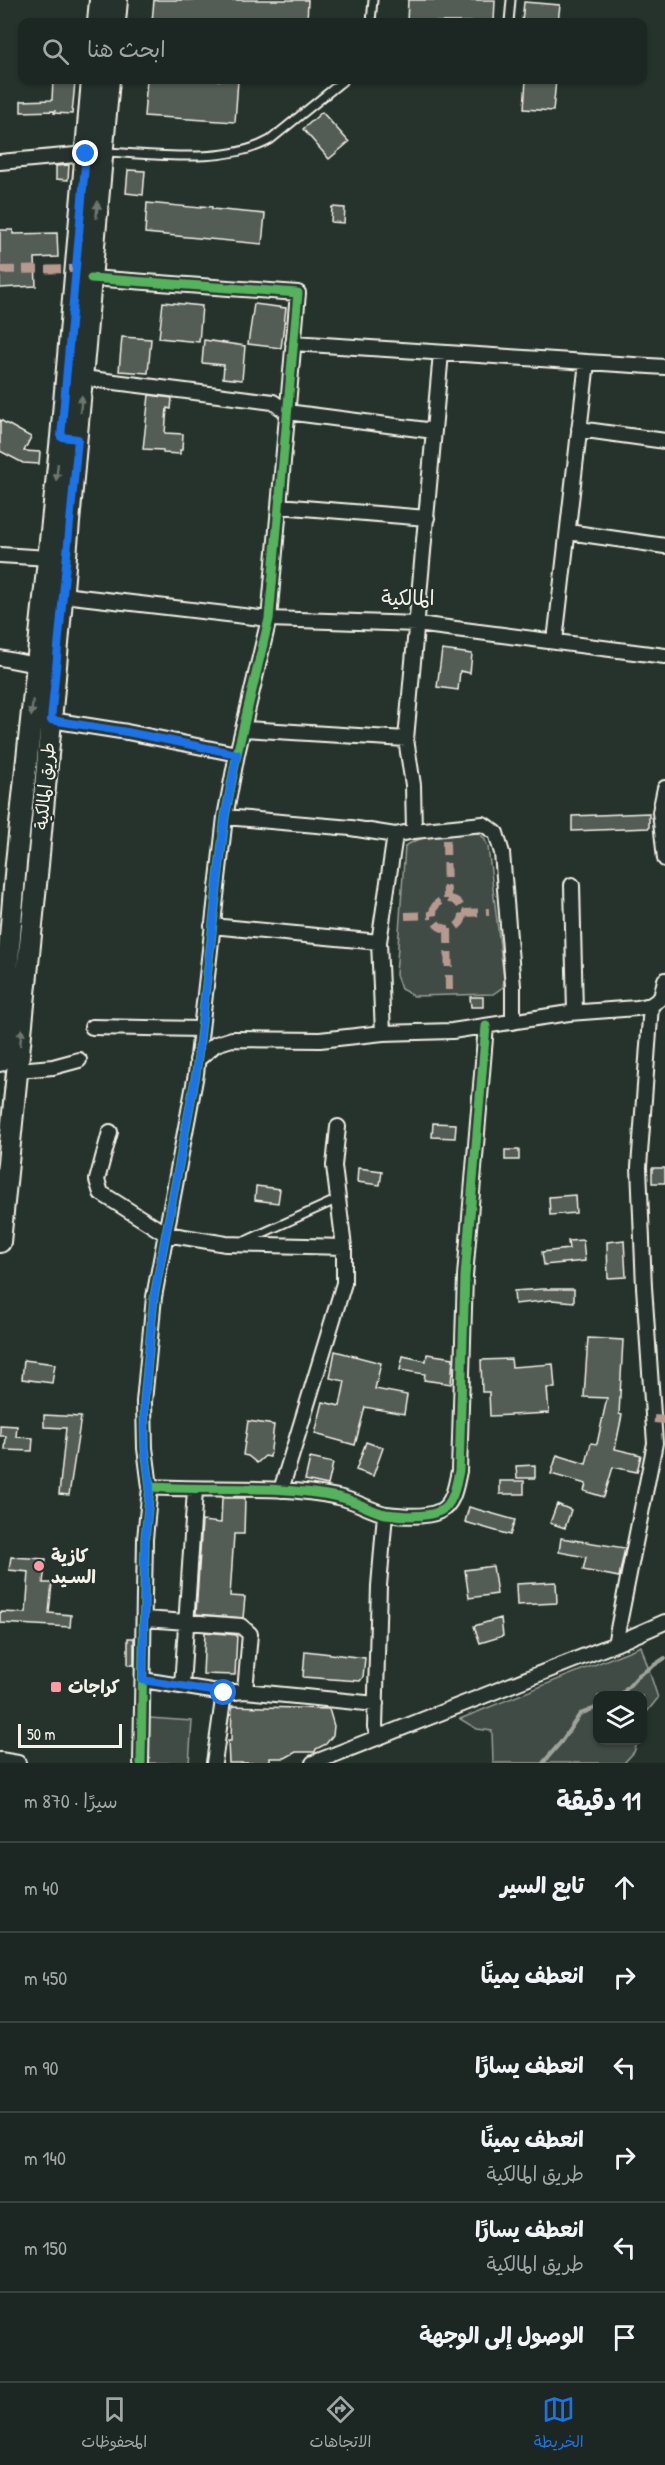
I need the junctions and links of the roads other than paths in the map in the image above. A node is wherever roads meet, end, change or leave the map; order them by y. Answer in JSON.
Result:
{"nodes":[{"id":1,"x":100,"y":0,"type":"edge"},
{"id":2,"x":117,"y":0,"type":"edge"},
{"id":3,"x":373,"y":0,"type":"edge"},
{"id":4,"x":511,"y":0,"type":"edge"},
{"id":5,"x":98,"y":18,"type":"edge"},
{"id":6,"x":115,"y":18,"type":"edge"},
{"id":7,"x":371,"y":18,"type":"edge"},
{"id":8,"x":509,"y":18,"type":"edge"},
{"id":9,"x":93,"y":84,"type":"edge"},
{"id":10,"x":108,"y":84,"type":"edge"},
{"id":11,"x":340,"y":84,"type":"edge"},
{"id":12,"x":94,"y":153,"type":"junction"},
{"id":13,"x":0,"y":162,"type":"edge"},
{"id":14,"x":84,"y":290,"type":"junction"},
{"id":15,"x":293,"y":343,"type":"junction"},
{"id":16,"x":441,"y":352,"type":"junction"},
{"id":17,"x":587,"y":362,"type":"junction"},
{"id":18,"x":665,"y":367,"type":"edge"},
{"id":19,"x":83,"y":378,"type":"junction"},
{"id":20,"x":287,"y":412,"type":"junction"},
{"id":21,"x":579,"y":429,"type":"junction"},
{"id":22,"x":434,"y":431,"type":"junction"},
{"id":23,"x":69,"y":438,"type":"junction"},
{"id":24,"x":665,"y":441,"type":"edge"},
{"id":25,"x":279,"y":506,"type":"junction"},
{"id":26,"x":427,"y":518,"type":"junction"},
{"id":27,"x":568,"y":532,"type":"junction"},
{"id":28,"x":665,"y":546,"type":"edge"},
{"id":29,"x":0,"y":555,"type":"edge"},
{"id":30,"x":49,"y":558,"type":"junction"},
{"id":31,"x":63,"y":595,"type":"junction"},
{"id":32,"x":269,"y":619,"type":"junction"},
{"id":33,"x":417,"y":624,"type":"junction"},
{"id":34,"x":555,"y":641,"type":"junction"},
{"id":35,"x":665,"y":656,"type":"edge"},
{"id":36,"x":0,"y":658,"type":"edge"},
{"id":37,"x":36,"y":665,"type":"junction"},
{"id":38,"x":51,"y":720,"type":"junction"},
{"id":39,"x":244,"y":729,"type":"junction"},
{"id":40,"x":406,"y":739,"type":"junction"},
{"id":41,"x":237,"y":754,"type":"junction"},
{"id":42,"x":665,"y":788,"type":"edge"},
{"id":43,"x":225,"y":817,"type":"junction"},
{"id":44,"x":414,"y":831,"type":"junction"},
{"id":45,"x":395,"y":835,"type":"junction"},
{"id":46,"x":665,"y":859,"type":"edge"},
{"id":47,"x":16,"y":863,"type":"junction"},
{"id":48,"x":38,"y":865,"type":"junction"},
{"id":49,"x":572,"y":885,"type":"dead end"},
{"id":50,"x":212,"y":926,"type":"junction"},
{"id":51,"x":379,"y":942,"type":"junction"},
{"id":52,"x":665,"y":980,"type":"edge"},
{"id":53,"x":659,"y":1000,"type":"edge"},
{"id":54,"x":575,"y":1012,"type":"junction"},
{"id":55,"x":513,"y":1022,"type":"junction"},
{"id":56,"x":486,"y":1026,"type":"junction"},
{"id":57,"x":92,"y":1028,"type":"dead end"},
{"id":58,"x":200,"y":1029,"type":"junction"},
{"id":59,"x":383,"y":1033,"type":"junction"},
{"id":60,"x":79,"y":1060,"type":"dead end"},
{"id":61,"x":197,"y":1060,"type":"junction"},
{"id":62,"x":4,"y":1061,"type":"edge"},
{"id":63,"x":338,"y":1127,"type":"dead end"},
{"id":64,"x":110,"y":1131,"type":"dead end"},
{"id":65,"x":338,"y":1199,"type":"junction"},
{"id":66,"x":166,"y":1234,"type":"junction"},
{"id":67,"x":0,"y":1242,"type":"edge"},
{"id":68,"x":237,"y":1245,"type":"junction"},
{"id":69,"x":344,"y":1247,"type":"junction"},
{"id":70,"x":150,"y":1487,"type":"junction"},
{"id":71,"x":195,"y":1490,"type":"junction"},
{"id":72,"x":281,"y":1490,"type":"junction"},
{"id":73,"x":385,"y":1514,"type":"junction"},
{"id":74,"x":145,"y":1619,"type":"junction"},
{"id":75,"x":187,"y":1621,"type":"junction"},
{"id":76,"x":665,"y":1622,"type":"edge"},
{"id":77,"x":615,"y":1644,"type":"junction"},
{"id":78,"x":143,"y":1680,"type":"junction"},
{"id":79,"x":182,"y":1686,"type":"junction"},
{"id":80,"x":245,"y":1691,"type":"junction"},
{"id":81,"x":224,"y":1693,"type":"junction"},
{"id":82,"x":376,"y":1704,"type":"junction"},
{"id":83,"x":378,"y":1737,"type":"junction"},
{"id":84,"x":0,"y":1760,"type":"edge"},
{"id":85,"x":18,"y":1763,"type":"edge"},
{"id":86,"x":141,"y":1763,"type":"edge"},
{"id":87,"x":214,"y":1763,"type":"edge"},
{"id":88,"x":313,"y":1763,"type":"edge"}],
"edges":[{"from":1,"to":5,"type":"main road"},
{"from":2,"to":6,"type":"main road"},
{"from":3,"to":7,"type":"lane"},
{"from":4,"to":8,"type":"lane"},
{"from":9,"to":12,"type":"main road","name":"طريق المالكية"},
{"from":10,"to":12,"type":"main road","name":"طريق المالكية"},
{"from":11,"to":12,"type":"lane"},
{"from":12,"to":13,"type":"street"},
{"from":12,"to":14,"type":"main road","name":"طريق المالكية"},
{"from":14,"to":15,"type":"street"},
{"from":14,"to":19,"type":"main road","name":"طريق المالكية"},
{"from":14,"to":23,"type":"main road","name":"طريق المالكية"},
{"from":15,"to":16,"type":"street"},
{"from":15,"to":20,"type":"street"},
{"from":16,"to":17,"type":"street"},
{"from":16,"to":22,"type":"street"},
{"from":17,"to":18,"type":"street"},
{"from":17,"to":21,"type":"street"},
{"from":19,"to":20,"type":"street"},
{"from":23,"to":19,"type":"main road","name":"طريق المالكية","one_way":true},
{"from":20,"to":22,"type":"street"},
{"from":20,"to":25,"type":"street"},
{"from":21,"to":24,"type":"street"},
{"from":21,"to":27,"type":"street"},
{"from":22,"to":26,"type":"street"},
{"from":23,"to":30,"type":"main road","name":"طريق المالكية","one_way":true},
{"from":23,"to":31,"type":"main road","name":"طريق المالكية"},
{"from":25,"to":26,"type":"street"},
{"from":25,"to":32,"type":"street"},
{"from":26,"to":33,"type":"street"},
{"from":27,"to":28,"type":"street"},
{"from":27,"to":34,"type":"street"},
{"from":29,"to":30,"type":"street"},
{"from":30,"to":37,"type":"main road","name":"طريق المالكية"},
{"from":31,"to":32,"type":"street"},
{"from":31,"to":38,"type":"main road","name":"طريق المالكية"},
{"from":32,"to":33,"type":"street"},
{"from":32,"to":39,"type":"street"},
{"from":33,"to":34,"type":"street"},
{"from":33,"to":40,"type":"street"},
{"from":34,"to":35,"type":"street"},
{"from":36,"to":37,"type":"street"},
{"from":37,"to":47,"type":"main road","name":"طريق المالكية","one_way":true},
{"from":38,"to":41,"type":"street"},
{"from":38,"to":48,"type":"main road","name":"طريق المالكية"},
{"from":39,"to":40,"type":"street"},
{"from":39,"to":41,"type":"street"},
{"from":40,"to":44,"type":"street"},
{"from":41,"to":43,"type":"street"},
{"from":42,"to":46,"type":"street"},
{"from":43,"to":45,"type":"street"},
{"from":43,"to":50,"type":"street"},
{"from":44,"to":45,"type":"street"},
{"from":44,"to":55,"type":"street"},
{"from":45,"to":51,"type":"street"},
{"from":47,"to":48,"type":"main road"},
{"from":47,"to":62,"type":"main road","name":"طريق المالكية"},
{"from":62,"to":48,"type":"main road","name":"طريق المالكية","one_way":true},
{"from":49,"to":54,"type":"street"},
{"from":50,"to":51,"type":"street"},
{"from":50,"to":58,"type":"street"},
{"from":51,"to":59,"type":"street"},
{"from":52,"to":53,"type":"street"},
{"from":53,"to":54,"type":"street"},
{"from":53,"to":77,"type":"street"},
{"from":54,"to":55,"type":"street"},
{"from":55,"to":56,"type":"street"},
{"from":56,"to":59,"type":"street"},
{"from":56,"to":73,"type":"street"},
{"from":57,"to":58,"type":"street"},
{"from":58,"to":61,"type":"street"},
{"from":59,"to":61,"type":"street"},
{"from":60,"to":62,"type":"street"},
{"from":61,"to":66,"type":"street"},
{"from":62,"to":67,"type":"main road","name":"طريق المالكية"},
{"from":63,"to":65,"type":"street"},
{"from":64,"to":66,"type":"street"},
{"from":65,"to":68,"type":"lane"},
{"from":65,"to":69,"type":"street"},
{"from":66,"to":68,"type":"street"},
{"from":66,"to":70,"type":"street"},
{"from":68,"to":69,"type":"street"},
{"from":69,"to":72,"type":"street"},
{"from":70,"to":71,"type":"street"},
{"from":70,"to":74,"type":"street"},
{"from":71,"to":72,"type":"street"},
{"from":71,"to":75,"type":"street"},
{"from":72,"to":73,"type":"street"},
{"from":73,"to":82,"type":"street"},
{"from":74,"to":75,"type":"street"},
{"from":74,"to":78,"type":"street"},
{"from":75,"to":79,"type":"street"},
{"from":75,"to":80,"type":"street"},
{"from":76,"to":77,"type":"street"},
{"from":77,"to":83,"type":"street"},
{"from":78,"to":79,"type":"street"},
{"from":78,"to":86,"type":"street"},
{"from":79,"to":81,"type":"street"},
{"from":80,"to":81,"type":"street"},
{"from":80,"to":82,"type":"street"},
{"from":81,"to":87,"type":"street"},
{"from":82,"to":83,"type":"street"},
{"from":83,"to":88,"type":"street"},
{"from":84,"to":85,"type":"street"}]}
